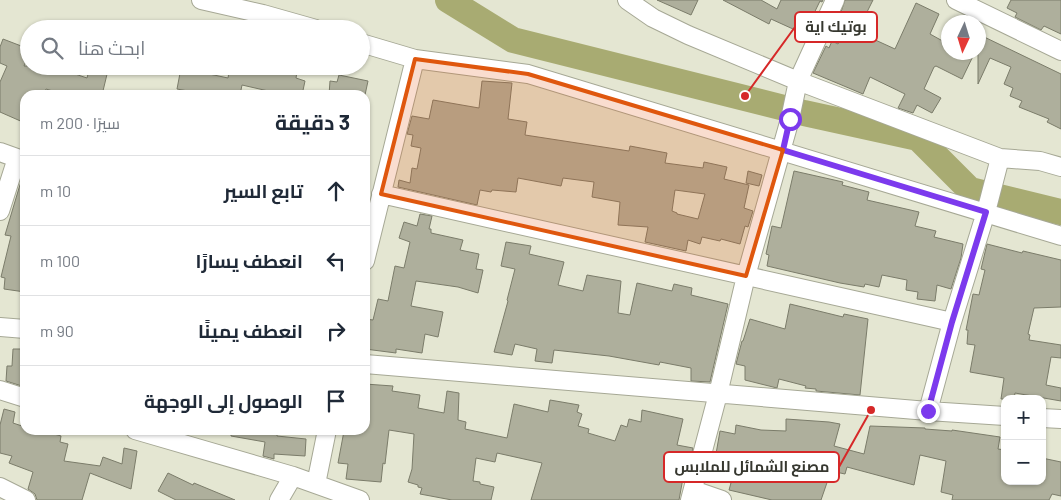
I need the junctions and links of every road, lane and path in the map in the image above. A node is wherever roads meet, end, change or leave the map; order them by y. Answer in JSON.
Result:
{"nodes":[{"id":1,"x":201,"y":0,"type":"edge"},
{"id":2,"x":627,"y":0,"type":"edge"},
{"id":3,"x":835,"y":0,"type":"edge"},
{"id":4,"x":956,"y":0,"type":"edge"},
{"id":5,"x":284,"y":20,"type":"edge"},
{"id":6,"x":370,"y":46,"type":"edge"},
{"id":7,"x":1061,"y":52,"type":"edge"},
{"id":8,"x":415,"y":60,"type":"junction"},
{"id":9,"x":798,"y":81,"type":"junction"},
{"id":10,"x":783,"y":150,"type":"junction"},
{"id":11,"x":0,"y":152,"type":"edge"},
{"id":12,"x":1000,"y":158,"type":"junction"},
{"id":13,"x":20,"y":160,"type":"edge"},
{"id":14,"x":20,"y":162,"type":"edge"},
{"id":15,"x":1061,"y":166,"type":"edge"},
{"id":16,"x":381,"y":194,"type":"junction"},
{"id":17,"x":0,"y":211,"type":"edge"},
{"id":18,"x":986,"y":212,"type":"junction"},
{"id":19,"x":1061,"y":236,"type":"edge"},
{"id":20,"x":370,"y":241,"type":"edge"},
{"id":21,"x":746,"y":276,"type":"junction"},
{"id":22,"x":952,"y":322,"type":"junction"},
{"id":23,"x":0,"y":327,"type":"edge"},
{"id":24,"x":20,"y":329,"type":"edge"},
{"id":25,"x":370,"y":364,"type":"edge"},
{"id":26,"x":0,"y":390,"type":"edge"},
{"id":27,"x":718,"y":394,"type":"junction"},
{"id":28,"x":20,"y":396,"type":"edge"},
{"id":29,"x":928,"y":411,"type":"junction"},
{"id":30,"x":1001,"y":416,"type":"edge"},
{"id":31,"x":1046,"y":418,"type":"edge"},
{"id":32,"x":1061,"y":419,"type":"edge"},
{"id":33,"x":152,"y":435,"type":"edge"},
{"id":34,"x":326,"y":435,"type":"edge"},
{"id":35,"x":292,"y":476,"type":"junction"},
{"id":36,"x":316,"y":484,"type":"junction"},
{"id":37,"x":0,"y":487,"type":"edge"},
{"id":38,"x":692,"y":495,"type":"edge"},
{"id":39,"x":26,"y":500,"type":"edge"},
{"id":40,"x":279,"y":500,"type":"edge"},
{"id":41,"x":360,"y":500,"type":"edge"},
{"id":42,"x":722,"y":500,"type":"edge"}],
"edges":[{"from":1,"to":5,"type":"street"},
{"from":2,"to":9,"type":"street"},
{"from":3,"to":9,"type":"street"},
{"from":4,"to":7,"type":"street"},
{"from":6,"to":8,"type":"street"},
{"from":8,"to":10,"type":"street"},
{"from":8,"to":16,"type":"street"},
{"from":9,"to":10,"type":"street"},
{"from":9,"to":12,"type":"street"},
{"from":10,"to":18,"type":"street"},
{"from":10,"to":21,"type":"street"},
{"from":11,"to":13,"type":"street"},
{"from":12,"to":15,"type":"street"},
{"from":12,"to":18,"type":"street"},
{"from":14,"to":17,"type":"street"},
{"from":16,"to":20,"type":"street"},
{"from":16,"to":21,"type":"street"},
{"from":18,"to":19,"type":"street"},
{"from":18,"to":22,"type":"street"},
{"from":21,"to":22,"type":"street"},
{"from":21,"to":27,"type":"street"},
{"from":22,"to":29,"type":"street"},
{"from":23,"to":24,"type":"street"},
{"from":25,"to":27,"type":"street"},
{"from":26,"to":28,"type":"street"},
{"from":27,"to":29,"type":"street"},
{"from":27,"to":38,"type":"street"},
{"from":29,"to":30,"type":"street"},
{"from":31,"to":32,"type":"street"},
{"from":33,"to":35,"type":"street"},
{"from":34,"to":36,"type":"street"},
{"from":35,"to":36,"type":"street"},
{"from":35,"to":40,"type":"street"},
{"from":36,"to":41,"type":"street"},
{"from":37,"to":39,"type":"street"},
{"from":38,"to":42,"type":"street"}]}
